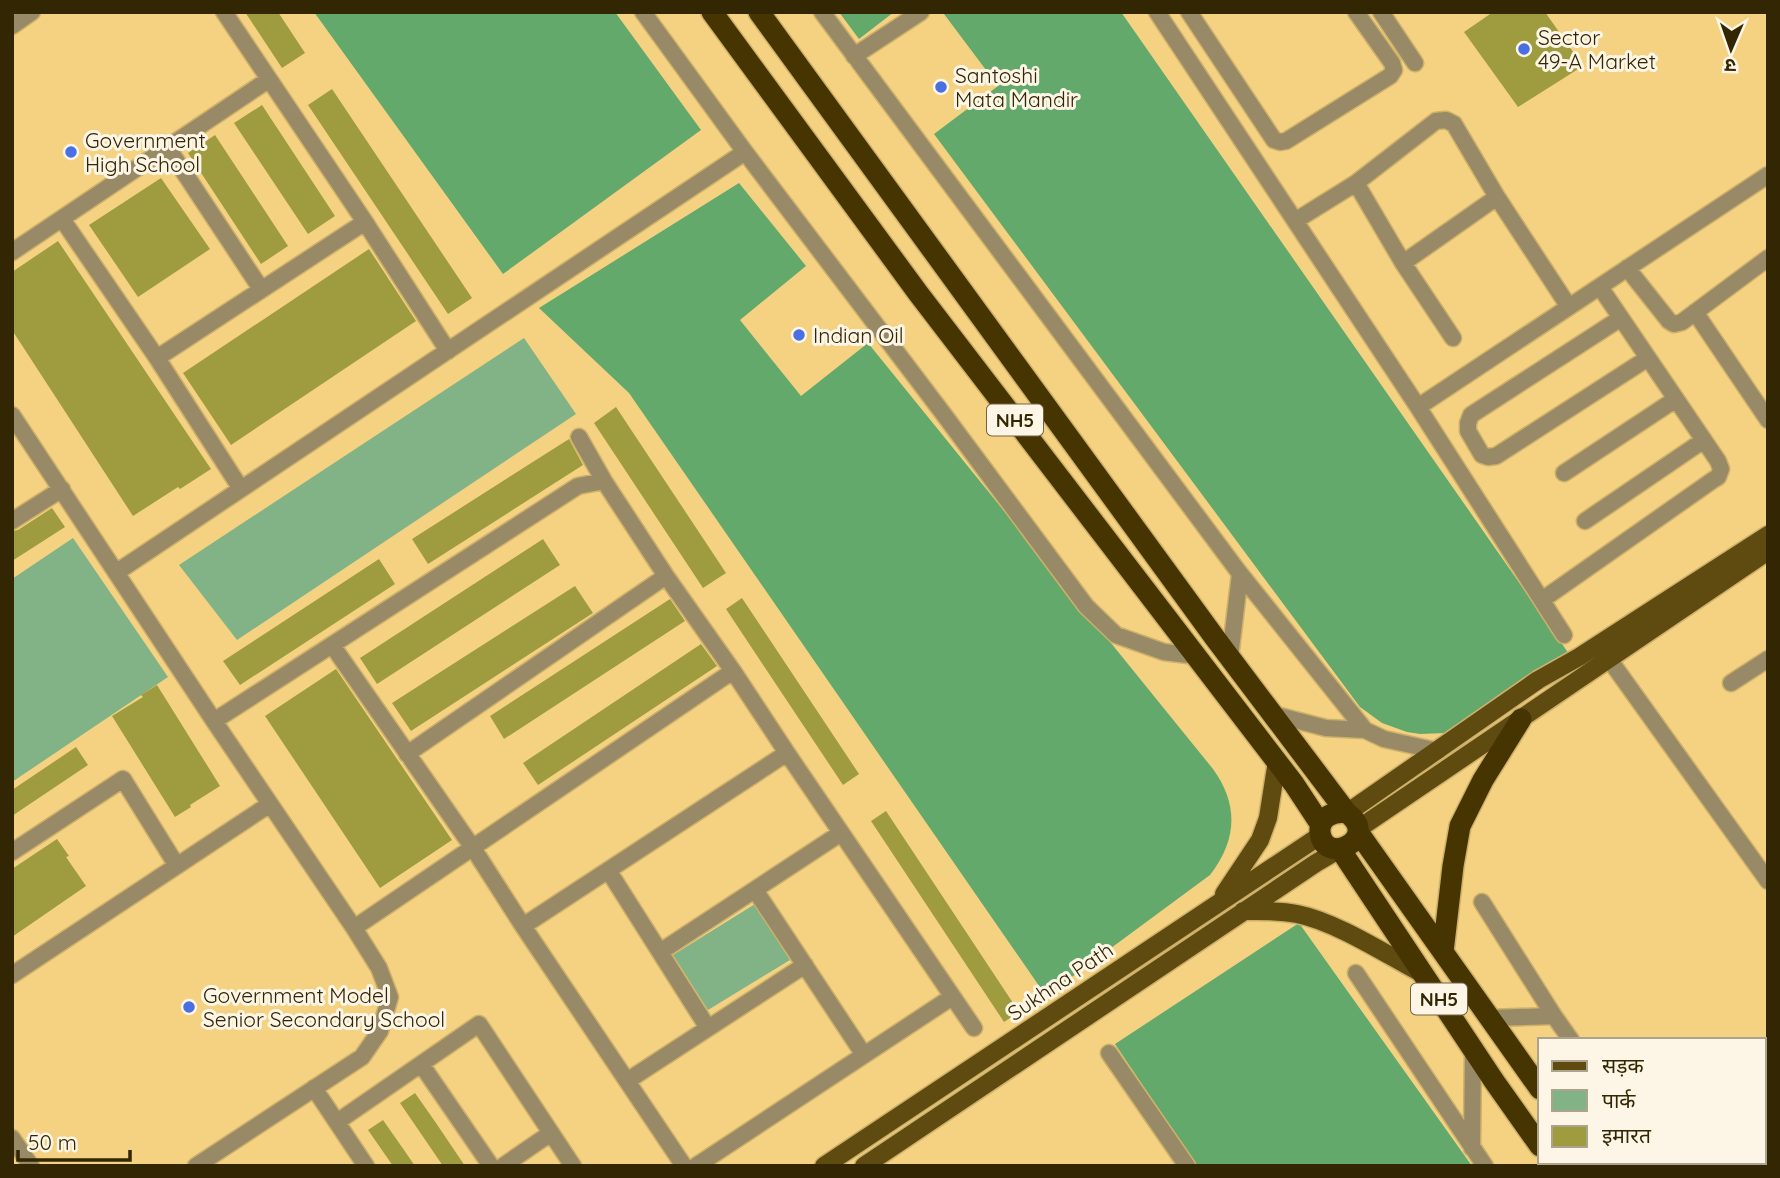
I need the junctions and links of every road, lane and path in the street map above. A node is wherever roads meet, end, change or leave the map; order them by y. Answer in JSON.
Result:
{"nodes":[{"id":1,"x":32,"y":12,"type":"edge"},
{"id":2,"x":224,"y":12,"type":"edge"},
{"id":3,"x":643,"y":12,"type":"edge"},
{"id":4,"x":712,"y":12,"type":"edge"},
{"id":5,"x":759,"y":12,"type":"edge"},
{"id":6,"x":822,"y":12,"type":"edge"},
{"id":7,"x":921,"y":12,"type":"edge"},
{"id":8,"x":1157,"y":12,"type":"edge"},
{"id":9,"x":1189,"y":12,"type":"edge"},
{"id":10,"x":1356,"y":12,"type":"edge"},
{"id":11,"x":1382,"y":13,"type":"edge"},
{"id":12,"x":12,"y":26,"type":"edge"},
{"id":13,"x":854,"y":55,"type":"junction"},
{"id":14,"x":1415,"y":62,"type":"dead end"},
{"id":15,"x":268,"y":80,"type":"junction"},
{"id":16,"x":168,"y":148,"type":"junction"},
{"id":17,"x":745,"y":152,"type":"junction"},
{"id":18,"x":1768,"y":175,"type":"edge"},
{"id":19,"x":1356,"y":183,"type":"junction"},
{"id":20,"x":1497,"y":197,"type":"junction"},
{"id":21,"x":62,"y":219,"type":"junction"},
{"id":22,"x":1295,"y":221,"type":"junction"},
{"id":23,"x":365,"y":222,"type":"junction"},
{"id":24,"x":12,"y":252,"type":"edge"},
{"id":25,"x":1768,"y":258,"type":"edge"},
{"id":26,"x":1403,"y":263,"type":"junction"},
{"id":27,"x":1627,"y":268,"type":"junction"},
{"id":28,"x":1600,"y":287,"type":"junction"},
{"id":29,"x":261,"y":289,"type":"junction"},
{"id":30,"x":1569,"y":307,"type":"junction"},
{"id":31,"x":1695,"y":312,"type":"junction"},
{"id":32,"x":1621,"y":318,"type":"junction"},
{"id":33,"x":1453,"y":338,"type":"dead end"},
{"id":34,"x":448,"y":351,"type":"junction"},
{"id":35,"x":157,"y":358,"type":"junction"},
{"id":36,"x":1648,"y":358,"type":"junction"},
{"id":37,"x":1676,"y":399,"type":"junction"},
{"id":38,"x":1418,"y":407,"type":"junction"},
{"id":39,"x":12,"y":415,"type":"edge"},
{"id":40,"x":1768,"y":419,"type":"edge"},
{"id":41,"x":579,"y":437,"type":"dead end"},
{"id":42,"x":1704,"y":440,"type":"junction"},
{"id":43,"x":1564,"y":473,"type":"dead end"},
{"id":44,"x":604,"y":481,"type":"junction"},
{"id":45,"x":62,"y":489,"type":"junction"},
{"id":46,"x":242,"y":489,"type":"junction"},
{"id":47,"x":1585,"y":521,"type":"dead end"},
{"id":48,"x":12,"y":522,"type":"edge"},
{"id":49,"x":1768,"y":534,"type":"edge"},
{"id":50,"x":1768,"y":551,"type":"edge"},
{"id":51,"x":117,"y":572,"type":"junction"},
{"id":52,"x":1240,"y":574,"type":"junction"},
{"id":53,"x":666,"y":576,"type":"junction"},
{"id":54,"x":1542,"y":600,"type":"junction"},
{"id":55,"x":1564,"y":635,"type":"dead end"},
{"id":56,"x":332,"y":645,"type":"junction"},
{"id":57,"x":1196,"y":656,"type":"junction"},
{"id":58,"x":1230,"y":657,"type":"junction"},
{"id":59,"x":1609,"y":659,"type":"junction"},
{"id":60,"x":1768,"y":659,"type":"edge"},
{"id":61,"x":733,"y":671,"type":"junction"},
{"id":62,"x":1731,"y":683,"type":"dead end"},
{"id":63,"x":1272,"y":714,"type":"junction"},
{"id":64,"x":1521,"y":719,"type":"junction"},
{"id":65,"x":214,"y":721,"type":"junction"},
{"id":66,"x":1365,"y":730,"type":"junction"},
{"id":67,"x":1438,"y":751,"type":"junction"},
{"id":68,"x":787,"y":753,"type":"junction"},
{"id":69,"x":407,"y":754,"type":"junction"},
{"id":70,"x":1277,"y":761,"type":"junction"},
{"id":71,"x":270,"y":804,"type":"junction"},
{"id":72,"x":1354,"y":825,"type":"junction"},
{"id":73,"x":1321,"y":830,"type":"junction"},
{"id":74,"x":841,"y":833,"type":"junction"},
{"id":75,"x":472,"y":848,"type":"junction"},
{"id":76,"x":1340,"y":849,"type":"junction"},
{"id":77,"x":12,"y":852,"type":"edge"},
{"id":78,"x":177,"y":866,"type":"junction"},
{"id":79,"x":608,"y":870,"type":"junction"},
{"id":80,"x":1768,"y":881,"type":"edge"},
{"id":81,"x":755,"y":890,"type":"junction"},
{"id":82,"x":1482,"y":902,"type":"dead end"},
{"id":83,"x":1216,"y":905,"type":"junction"},
{"id":84,"x":1243,"y":911,"type":"junction"},
{"id":85,"x":523,"y":926,"type":"junction"},
{"id":86,"x":354,"y":928,"type":"junction"},
{"id":87,"x":660,"y":952,"type":"junction"},
{"id":88,"x":1443,"y":952,"type":"junction"},
{"id":89,"x":805,"y":965,"type":"junction"},
{"id":90,"x":1356,"y":973,"type":"dead end"},
{"id":91,"x":1423,"y":974,"type":"junction"},
{"id":92,"x":12,"y":975,"type":"edge"},
{"id":93,"x":952,"y":997,"type":"junction"},
{"id":94,"x":1554,"y":1016,"type":"junction"},
{"id":95,"x":1490,"y":1018,"type":"junction"},
{"id":96,"x":708,"y":1028,"type":"junction"},
{"id":97,"x":974,"y":1028,"type":"dead end"},
{"id":98,"x":1570,"y":1038,"type":"edge"},
{"id":99,"x":1473,"y":1049,"type":"junction"},
{"id":100,"x":1109,"y":1053,"type":"dead end"},
{"id":101,"x":864,"y":1055,"type":"junction"},
{"id":102,"x":421,"y":1064,"type":"junction"},
{"id":103,"x":627,"y":1081,"type":"junction"},
{"id":104,"x":1538,"y":1086,"type":"edge"},
{"id":105,"x":314,"y":1088,"type":"junction"},
{"id":106,"x":337,"y":1122,"type":"junction"},
{"id":107,"x":551,"y":1133,"type":"junction"},
{"id":108,"x":12,"y":1138,"type":"edge"},
{"id":109,"x":1538,"y":1143,"type":"edge"},
{"id":110,"x":1472,"y":1148,"type":"junction"},
{"id":111,"x":22,"y":1159,"type":"edge"},
{"id":112,"x":1179,"y":1163,"type":"edge"},
{"id":113,"x":196,"y":1166,"type":"edge"},
{"id":114,"x":366,"y":1166,"type":"edge"},
{"id":115,"x":491,"y":1166,"type":"edge"},
{"id":116,"x":503,"y":1166,"type":"edge"},
{"id":117,"x":573,"y":1166,"type":"edge"},
{"id":118,"x":684,"y":1166,"type":"edge"},
{"id":119,"x":696,"y":1166,"type":"edge"},
{"id":120,"x":824,"y":1166,"type":"edge"},
{"id":121,"x":864,"y":1166,"type":"edge"},
{"id":122,"x":1485,"y":1166,"type":"edge"}],
"edges":[{"from":1,"to":12,"type":"street"},
{"from":2,"to":15,"type":"street"},
{"from":3,"to":17,"type":"street"},
{"from":4,"to":57,"type":"highway","number":"NH5"},
{"from":5,"to":58,"type":"highway","number":"NH5"},
{"from":6,"to":13,"type":"street"},
{"from":7,"to":13,"type":"street"},
{"from":8,"to":22,"type":"street"},
{"from":9,"to":10,"type":"street"},
{"from":11,"to":14,"type":"street"},
{"from":13,"to":52,"type":"street"},
{"from":15,"to":16,"type":"street"},
{"from":15,"to":23,"type":"street"},
{"from":16,"to":21,"type":"street"},
{"from":16,"to":29,"type":"street"},
{"from":17,"to":34,"type":"street"},
{"from":17,"to":57,"type":"street"},
{"from":18,"to":27,"type":"street"},
{"from":19,"to":20,"type":"street"},
{"from":19,"to":22,"type":"street"},
{"from":19,"to":26,"type":"street"},
{"from":20,"to":26,"type":"street"},
{"from":20,"to":30,"type":"street"},
{"from":21,"to":24,"type":"street"},
{"from":21,"to":35,"type":"street"},
{"from":22,"to":38,"type":"street"},
{"from":23,"to":29,"type":"street"},
{"from":23,"to":34,"type":"street"},
{"from":25,"to":31,"type":"street"},
{"from":26,"to":33,"type":"street"},
{"from":27,"to":28,"type":"street"},
{"from":27,"to":31,"type":"street"},
{"from":28,"to":30,"type":"street"},
{"from":28,"to":32,"type":"street"},
{"from":29,"to":35,"type":"street"},
{"from":30,"to":38,"type":"street"},
{"from":31,"to":40,"type":"street"},
{"from":32,"to":36,"type":"street"},
{"from":32,"to":36,"type":"street"},
{"from":34,"to":46,"type":"street"},
{"from":35,"to":46,"type":"street"},
{"from":36,"to":37,"type":"street"},
{"from":37,"to":42,"type":"street"},
{"from":37,"to":43,"type":"street"},
{"from":38,"to":54,"type":"street"},
{"from":39,"to":45,"type":"street"},
{"from":41,"to":44,"type":"street"},
{"from":42,"to":47,"type":"street"},
{"from":42,"to":54,"type":"street"},
{"from":44,"to":53,"type":"street"},
{"from":44,"to":56,"type":"street"},
{"from":45,"to":48,"type":"street"},
{"from":45,"to":51,"type":"street"},
{"from":46,"to":51,"type":"street"},
{"from":49,"to":67,"type":"main road"},
{"from":50,"to":59,"type":"main road"},
{"from":51,"to":65,"type":"street"},
{"from":52,"to":58,"type":"street"},
{"from":52,"to":66,"type":"street"},
{"from":53,"to":61,"type":"street"},
{"from":53,"to":69,"type":"street"},
{"from":54,"to":55,"type":"street"},
{"from":56,"to":65,"type":"street"},
{"from":56,"to":69,"type":"street"},
{"from":57,"to":70,"type":"highway","number":"NH5"},
{"from":58,"to":63,"type":"highway","number":"NH5"},
{"from":59,"to":64,"type":"main road"},
{"from":59,"to":80,"type":"street"},
{"from":60,"to":62,"type":"street"},
{"from":61,"to":68,"type":"street"},
{"from":61,"to":75,"type":"street"},
{"from":63,"to":66,"type":"street"},
{"from":63,"to":72,"type":"highway","number":"NH5"},
{"from":64,"to":72,"type":"main road"},
{"from":64,"to":88,"type":"highway"},
{"from":65,"to":71,"type":"street"},
{"from":66,"to":67,"type":"street"},
{"from":67,"to":72,"type":"main road"},
{"from":68,"to":74,"type":"street"},
{"from":68,"to":79,"type":"street"},
{"from":69,"to":75,"type":"street"},
{"from":70,"to":73,"type":"highway","number":"NH5"},
{"from":70,"to":83,"type":"main road"},
{"from":71,"to":78,"type":"street"},
{"from":71,"to":86,"type":"street"},
{"from":72,"to":73,"type":"highway"},
{"from":72,"to":76,"type":"highway"},
{"from":72,"to":88,"type":"highway","number":"NH5"},
{"from":73,"to":76,"type":"highway","number":"NH5"},
{"from":73,"to":83,"type":"main road","name":"Sukhna Path"},
{"from":74,"to":81,"type":"street"},
{"from":74,"to":93,"type":"street"},
{"from":75,"to":85,"type":"street"},
{"from":75,"to":86,"type":"street"},
{"from":76,"to":84,"type":"main road"},
{"from":76,"to":91,"type":"highway","number":"NH5"},
{"from":77,"to":78,"type":"street"},
{"from":78,"to":92,"type":"street"},
{"from":79,"to":85,"type":"street"},
{"from":79,"to":87,"type":"street"},
{"from":81,"to":87,"type":"street"},
{"from":81,"to":89,"type":"street"},
{"from":82,"to":94,"type":"street"},
{"from":83,"to":120,"type":"main road","name":"Sukhna Path"},
{"from":84,"to":91,"type":"main road"},
{"from":84,"to":121,"type":"main road"},
{"from":85,"to":103,"type":"street"},
{"from":86,"to":105,"type":"street"},
{"from":87,"to":96,"type":"street"},
{"from":88,"to":95,"type":"highway","number":"NH5"},
{"from":89,"to":96,"type":"street"},
{"from":89,"to":101,"type":"street"},
{"from":90,"to":110,"type":"street"},
{"from":91,"to":99,"type":"highway","number":"NH5"},
{"from":93,"to":97,"type":"street"},
{"from":93,"to":101,"type":"street"},
{"from":94,"to":95,"type":"street"},
{"from":94,"to":98,"type":"street"},
{"from":95,"to":104,"type":"highway","number":"NH5"},
{"from":96,"to":103,"type":"street"},
{"from":99,"to":109,"type":"highway","number":"NH5"},
{"from":99,"to":110,"type":"street"},
{"from":100,"to":112,"type":"street"},
{"from":101,"to":119,"type":"street"},
{"from":102,"to":106,"type":"street"},
{"from":102,"to":107,"type":"street"},
{"from":102,"to":115,"type":"street"},
{"from":103,"to":118,"type":"street"},
{"from":105,"to":106,"type":"street"},
{"from":105,"to":113,"type":"street"},
{"from":106,"to":114,"type":"street"},
{"from":107,"to":116,"type":"street"},
{"from":107,"to":117,"type":"street"},
{"from":108,"to":111,"type":"street"},
{"from":110,"to":122,"type":"street"}]}
